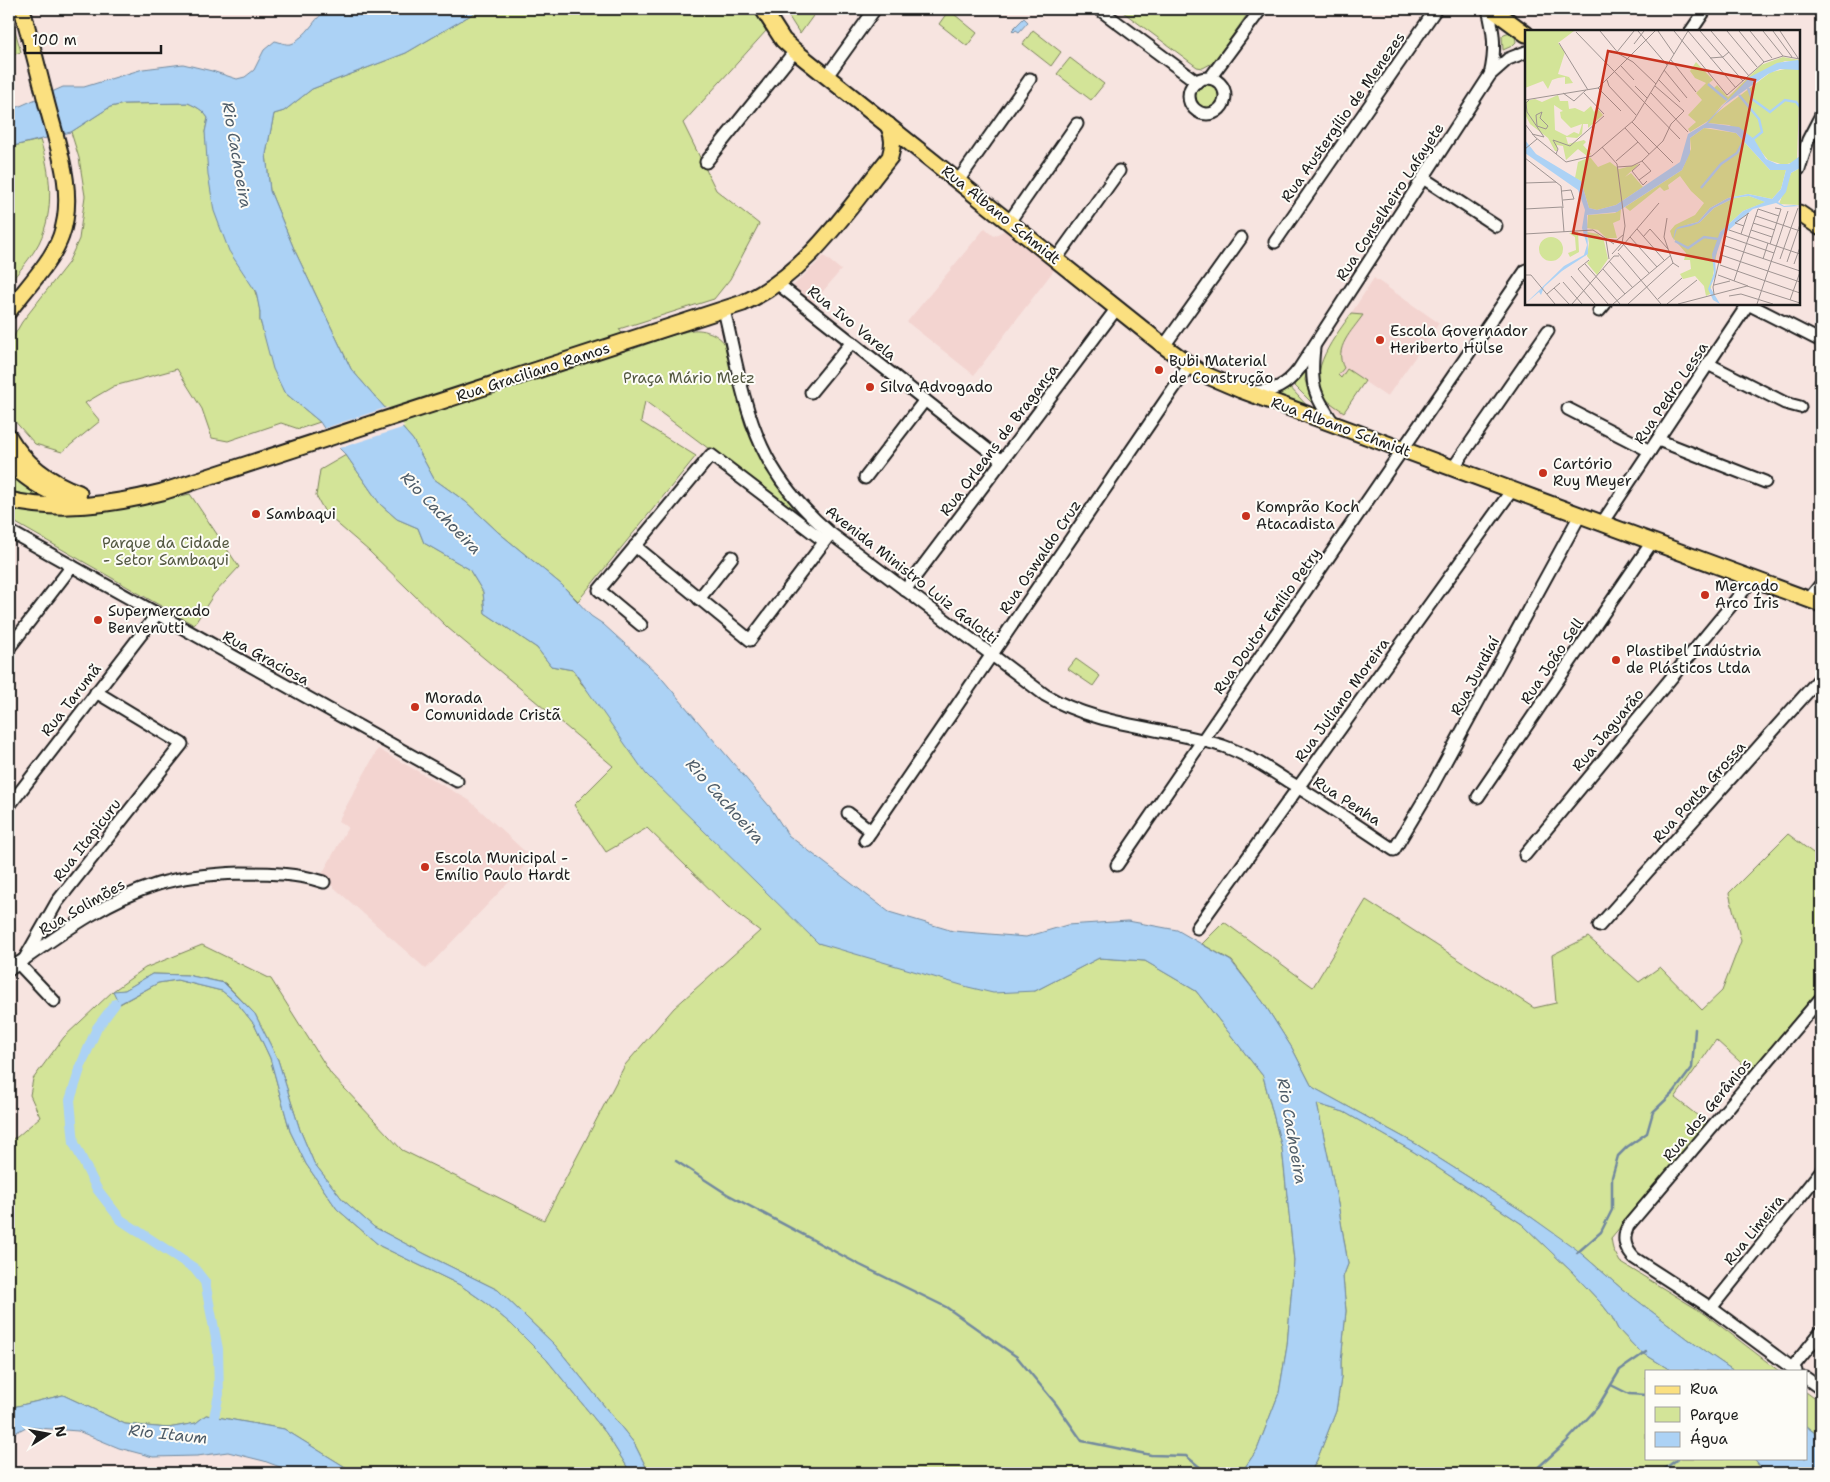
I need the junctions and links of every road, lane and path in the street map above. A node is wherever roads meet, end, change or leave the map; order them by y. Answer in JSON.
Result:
{"nodes":[{"id":1,"x":22,"y":9,"type":"edge"},
{"id":2,"x":763,"y":9,"type":"edge"},
{"id":3,"x":875,"y":9,"type":"edge"},
{"id":4,"x":1099,"y":9,"type":"edge"},
{"id":5,"x":1261,"y":9,"type":"edge"},
{"id":6,"x":1436,"y":9,"type":"edge"},
{"id":7,"x":1488,"y":9,"type":"edge"},
{"id":8,"x":1492,"y":9,"type":"edge"},
{"id":9,"x":1706,"y":9,"type":"edge"},
{"id":10,"x":1692,"y":30,"type":"edge"},
{"id":11,"x":1525,"y":33,"type":"edge"},
{"id":12,"x":795,"y":51,"type":"junction"},
{"id":13,"x":1525,"y":52,"type":"edge"},
{"id":14,"x":1490,"y":74,"type":"junction"},
{"id":15,"x":827,"y":76,"type":"junction"},
{"id":16,"x":1210,"y":78,"type":"junction"},
{"id":17,"x":1030,"y":79,"type":"dead end"},
{"id":18,"x":1197,"y":82,"type":"junction"},
{"id":19,"x":1821,"y":115,"type":"edge"},
{"id":20,"x":888,"y":124,"type":"junction"},
{"id":21,"x":1077,"y":124,"type":"dead end"},
{"id":22,"x":922,"y":152,"type":"junction"},
{"id":23,"x":890,"y":157,"type":"junction"},
{"id":24,"x":706,"y":162,"type":"dead end"},
{"id":25,"x":1800,"y":166,"type":"edge"},
{"id":26,"x":1119,"y":171,"type":"dead end"},
{"id":27,"x":1423,"y":178,"type":"junction"},
{"id":28,"x":958,"y":181,"type":"junction"},
{"id":29,"x":1800,"y":214,"type":"edge"},
{"id":30,"x":1009,"y":222,"type":"junction"},
{"id":31,"x":1496,"y":226,"type":"dead end"},
{"id":32,"x":1821,"y":228,"type":"edge"},
{"id":33,"x":1242,"y":238,"type":"dead end"},
{"id":34,"x":1275,"y":242,"type":"dead end"},
{"id":35,"x":1056,"y":259,"type":"junction"},
{"id":36,"x":1525,"y":271,"type":"edge"},
{"id":37,"x":778,"y":284,"type":"junction"},
{"id":38,"x":1747,"y":305,"type":"edge"},
{"id":39,"x":1750,"y":305,"type":"edge"},
{"id":40,"x":1117,"y":308,"type":"junction"},
{"id":41,"x":724,"y":310,"type":"junction"},
{"id":42,"x":9,"y":312,"type":"edge"},
{"id":43,"x":1548,"y":331,"type":"dead end"},
{"id":44,"x":1821,"y":341,"type":"edge"},
{"id":45,"x":852,"y":342,"type":"junction"},
{"id":46,"x":1164,"y":346,"type":"junction"},
{"id":47,"x":1314,"y":346,"type":"junction"},
{"id":48,"x":1708,"y":364,"type":"junction"},
{"id":49,"x":1189,"y":366,"type":"junction"},
{"id":50,"x":811,"y":392,"type":"dead end"},
{"id":51,"x":1248,"y":392,"type":"junction"},
{"id":52,"x":925,"y":400,"type":"junction"},
{"id":53,"x":1800,"y":407,"type":"dead end"},
{"id":54,"x":1568,"y":409,"type":"dead end"},
{"id":55,"x":1334,"y":424,"type":"junction"},
{"id":56,"x":9,"y":437,"type":"edge"},
{"id":57,"x":1658,"y":440,"type":"junction"},
{"id":58,"x":1403,"y":450,"type":"junction"},
{"id":59,"x":1650,"y":451,"type":"junction"},
{"id":60,"x":1002,"y":461,"type":"junction"},
{"id":61,"x":9,"y":463,"type":"edge"},
{"id":62,"x":1454,"y":468,"type":"junction"},
{"id":63,"x":865,"y":478,"type":"dead end"},
{"id":64,"x":1765,"y":482,"type":"dead end"},
{"id":65,"x":1512,"y":490,"type":"junction"},
{"id":66,"x":9,"y":500,"type":"edge"},
{"id":67,"x":107,"y":500,"type":"junction"},
{"id":68,"x":123,"y":501,"type":"junction"},
{"id":69,"x":1580,"y":515,"type":"junction"},
{"id":70,"x":1602,"y":523,"type":"junction"},
{"id":71,"x":9,"y":531,"type":"edge"},
{"id":72,"x":827,"y":537,"type":"junction"},
{"id":73,"x":1652,"y":542,"type":"junction"},
{"id":74,"x":635,"y":546,"type":"junction"},
{"id":75,"x":732,"y":557,"type":"dead end"},
{"id":76,"x":72,"y":566,"type":"junction"},
{"id":77,"x":1753,"y":579,"type":"junction"},
{"id":78,"x":1821,"y":584,"type":"edge"},
{"id":79,"x":905,"y":590,"type":"junction"},
{"id":80,"x":699,"y":599,"type":"junction"},
{"id":81,"x":1815,"y":601,"type":"edge"},
{"id":82,"x":156,"y":614,"type":"junction"},
{"id":83,"x":641,"y":625,"type":"dead end"},
{"id":84,"x":9,"y":648,"type":"edge"},
{"id":85,"x":992,"y":655,"type":"junction"},
{"id":86,"x":1821,"y":677,"type":"edge"},
{"id":87,"x":96,"y":692,"type":"junction"},
{"id":88,"x":1203,"y":740,"type":"junction"},
{"id":89,"x":457,"y":782,"type":"dead end"},
{"id":90,"x":1298,"y":787,"type":"junction"},
{"id":91,"x":1478,"y":797,"type":"dead end"},
{"id":92,"x":9,"y":806,"type":"edge"},
{"id":93,"x":848,"y":813,"type":"dead end"},
{"id":94,"x":1394,"y":850,"type":"joint"},
{"id":95,"x":1526,"y":855,"type":"dead end"},
{"id":96,"x":1117,"y":865,"type":"dead end"},
{"id":97,"x":324,"y":882,"type":"dead end"},
{"id":98,"x":1598,"y":926,"type":"dead end"},
{"id":99,"x":1197,"y":928,"type":"dead end"},
{"id":100,"x":17,"y":964,"type":"edge"},
{"id":101,"x":1821,"y":998,"type":"edge"},
{"id":102,"x":54,"y":1001,"type":"dead end"},
{"id":103,"x":1821,"y":1172,"type":"edge"},
{"id":104,"x":1710,"y":1308,"type":"junction"},
{"id":105,"x":1821,"y":1332,"type":"edge"},
{"id":106,"x":1794,"y":1369,"type":"edge"},
{"id":107,"x":1808,"y":1379,"type":"edge"},
{"id":108,"x":1821,"y":1389,"type":"edge"}],
"edges":[{"from":1,"to":42,"type":"main road"},
{"from":2,"to":12,"type":"main road","name":"Rua Albano Schmidt"},
{"from":3,"to":15,"type":"street"},
{"from":4,"to":18,"type":"street"},
{"from":5,"to":16,"type":"street"},
{"from":6,"to":34,"type":"street","name":"Rua Austergílio de Menezes"},
{"from":7,"to":14,"type":"street","name":"Rua Conselheiro Lafayete"},
{"from":8,"to":11,"type":"main road"},
{"from":9,"to":10,"type":"street"},
{"from":12,"to":15,"type":"main road","name":"Rua Albano Schmidt"},
{"from":12,"to":24,"type":"street"},
{"from":13,"to":14,"type":"street","name":"Rua Conselheiro Lafayete"},
{"from":14,"to":27,"type":"street","name":"Rua Conselheiro Lafayete"},
{"from":15,"to":20,"type":"main road","name":"Rua Albano Schmidt"},
{"from":16,"to":18,"type":"street"},
{"from":16,"to":18,"type":"street"},
{"from":17,"to":28,"type":"street"},
{"from":19,"to":25,"type":"street"},
{"from":20,"to":22,"type":"main road","name":"Rua Albano Schmidt"},
{"from":20,"to":23,"type":"main road"},
{"from":21,"to":30,"type":"street"},
{"from":22,"to":23,"type":"main road"},
{"from":22,"to":28,"type":"main road","name":"Rua Albano Schmidt"},
{"from":23,"to":37,"type":"main road","name":"Rua Graciliano Ramos"},
{"from":26,"to":35,"type":"street"},
{"from":27,"to":31,"type":"street"},
{"from":27,"to":47,"type":"street","name":"Rua Conselheiro Lafayete"},
{"from":28,"to":30,"type":"main road","name":"Rua Albano Schmidt"},
{"from":29,"to":32,"type":"main road"},
{"from":30,"to":35,"type":"main road","name":"Rua Albano Schmidt"},
{"from":33,"to":46,"type":"street"},
{"from":35,"to":40,"type":"main road","name":"Rua Albano Schmidt"},
{"from":36,"to":58,"type":"street","name":"Rua Doutor Emílio Petry"},
{"from":37,"to":41,"type":"main road","name":"Rua Graciliano Ramos"},
{"from":37,"to":45,"type":"street","name":"Rua Ivo Varela"},
{"from":38,"to":48,"type":"street","name":"Rua Pedro Lessa"},
{"from":39,"to":44,"type":"street"},
{"from":40,"to":46,"type":"main road","name":"Rua Albano Schmidt"},
{"from":40,"to":60,"type":"street","name":"Rua Orleans de Bragança"},
{"from":41,"to":68,"type":"main road","name":"Rua Graciliano Ramos"},
{"from":41,"to":72,"type":"street","name":"Avenida Ministro Luiz Galotti"},
{"from":43,"to":62,"type":"street"},
{"from":45,"to":50,"type":"street"},
{"from":45,"to":52,"type":"street","name":"Rua Ivo Varela"},
{"from":46,"to":49,"type":"main road","name":"Rua Albano Schmidt"},
{"from":47,"to":51,"type":"street","name":"Rua Conselheiro Lafayete"},
{"from":47,"to":55,"type":"street","name":"Rua Conselheiro Lafayete"},
{"from":48,"to":53,"type":"street"},
{"from":48,"to":57,"type":"street","name":"Rua Pedro Lessa"},
{"from":49,"to":51,"type":"main road","name":"Rua Albano Schmidt"},
{"from":49,"to":85,"type":"street","name":"Rua Oswaldo Cruz"},
{"from":51,"to":55,"type":"main road","name":"Rua Albano Schmidt"},
{"from":52,"to":60,"type":"street","name":"Rua Ivo Varela"},
{"from":52,"to":63,"type":"street"},
{"from":54,"to":59,"type":"street"},
{"from":55,"to":58,"type":"main road","name":"Rua Albano Schmidt"},
{"from":56,"to":67,"type":"main road"},
{"from":57,"to":59,"type":"street","name":"Rua Pedro Lessa"},
{"from":57,"to":64,"type":"street"},
{"from":58,"to":62,"type":"main road","name":"Rua Albano Schmidt"},
{"from":58,"to":88,"type":"street","name":"Rua Doutor Emílio Petry"},
{"from":59,"to":70,"type":"street","name":"Rua Pedro Lessa"},
{"from":60,"to":79,"type":"street","name":"Rua Orleans de Bragança"},
{"from":61,"to":67,"type":"main road","name":"Rua Graciliano Ramos"},
{"from":62,"to":65,"type":"main road","name":"Rua Albano Schmidt"},
{"from":65,"to":69,"type":"main road","name":"Rua Albano Schmidt"},
{"from":65,"to":90,"type":"street","name":"Rua Juliano Moreira"},
{"from":66,"to":68,"type":"main road","name":"Rua Graciliano Ramos"},
{"from":67,"to":68,"type":"main road","name":"Rua Graciliano Ramos"},
{"from":69,"to":70,"type":"main road","name":"Rua Albano Schmidt"},
{"from":69,"to":94,"type":"street","name":"Rua Jundiaí"},
{"from":70,"to":73,"type":"main road","name":"Rua Albano Schmidt"},
{"from":71,"to":76,"type":"street","name":"Rua Graciosa"},
{"from":72,"to":74,"type":"street"},
{"from":72,"to":79,"type":"street","name":"Avenida Ministro Luiz Galotti"},
{"from":72,"to":80,"type":"street"},
{"from":73,"to":77,"type":"main road","name":"Rua Albano Schmidt"},
{"from":73,"to":91,"type":"street","name":"Rua João Sell"},
{"from":74,"to":80,"type":"street"},
{"from":74,"to":83,"type":"street"},
{"from":75,"to":80,"type":"street"},
{"from":76,"to":82,"type":"street","name":"Rua Graciosa"},
{"from":76,"to":84,"type":"street"},
{"from":77,"to":81,"type":"main road","name":"Rua Albano Schmidt"},
{"from":77,"to":95,"type":"street","name":"Rua Jaguarão"},
{"from":78,"to":81,"type":"street"},
{"from":79,"to":85,"type":"street","name":"Avenida Ministro Luiz Galotti"},
{"from":82,"to":87,"type":"street","name":"Rua Tarumã"},
{"from":82,"to":89,"type":"street","name":"Rua Graciosa"},
{"from":85,"to":88,"type":"street","name":"Avenida Ministro Luiz Galotti"},
{"from":85,"to":93,"type":"street","name":"Rua Oswaldo Cruz"},
{"from":86,"to":98,"type":"street","name":"Rua Ponta Grossa"},
{"from":87,"to":92,"type":"street","name":"Rua Tarumã"},
{"from":87,"to":100,"type":"street","name":"Rua Itapicuru"},
{"from":88,"to":90,"type":"street","name":"Rua Penha"},
{"from":88,"to":96,"type":"street","name":"Rua Doutor Emílio Petry"},
{"from":90,"to":94,"type":"street","name":"Rua Penha"},
{"from":90,"to":99,"type":"street","name":"Rua Juliano Moreira"},
{"from":97,"to":100,"type":"street","name":"Rua Solimões"},
{"from":100,"to":102,"type":"street"},
{"from":101,"to":104,"type":"street","name":"Rua dos Gerânios"},
{"from":103,"to":104,"type":"street","name":"Rua Limeira"},
{"from":104,"to":106,"type":"street"},
{"from":105,"to":106,"type":"street"},
{"from":107,"to":108,"type":"street"}]}
